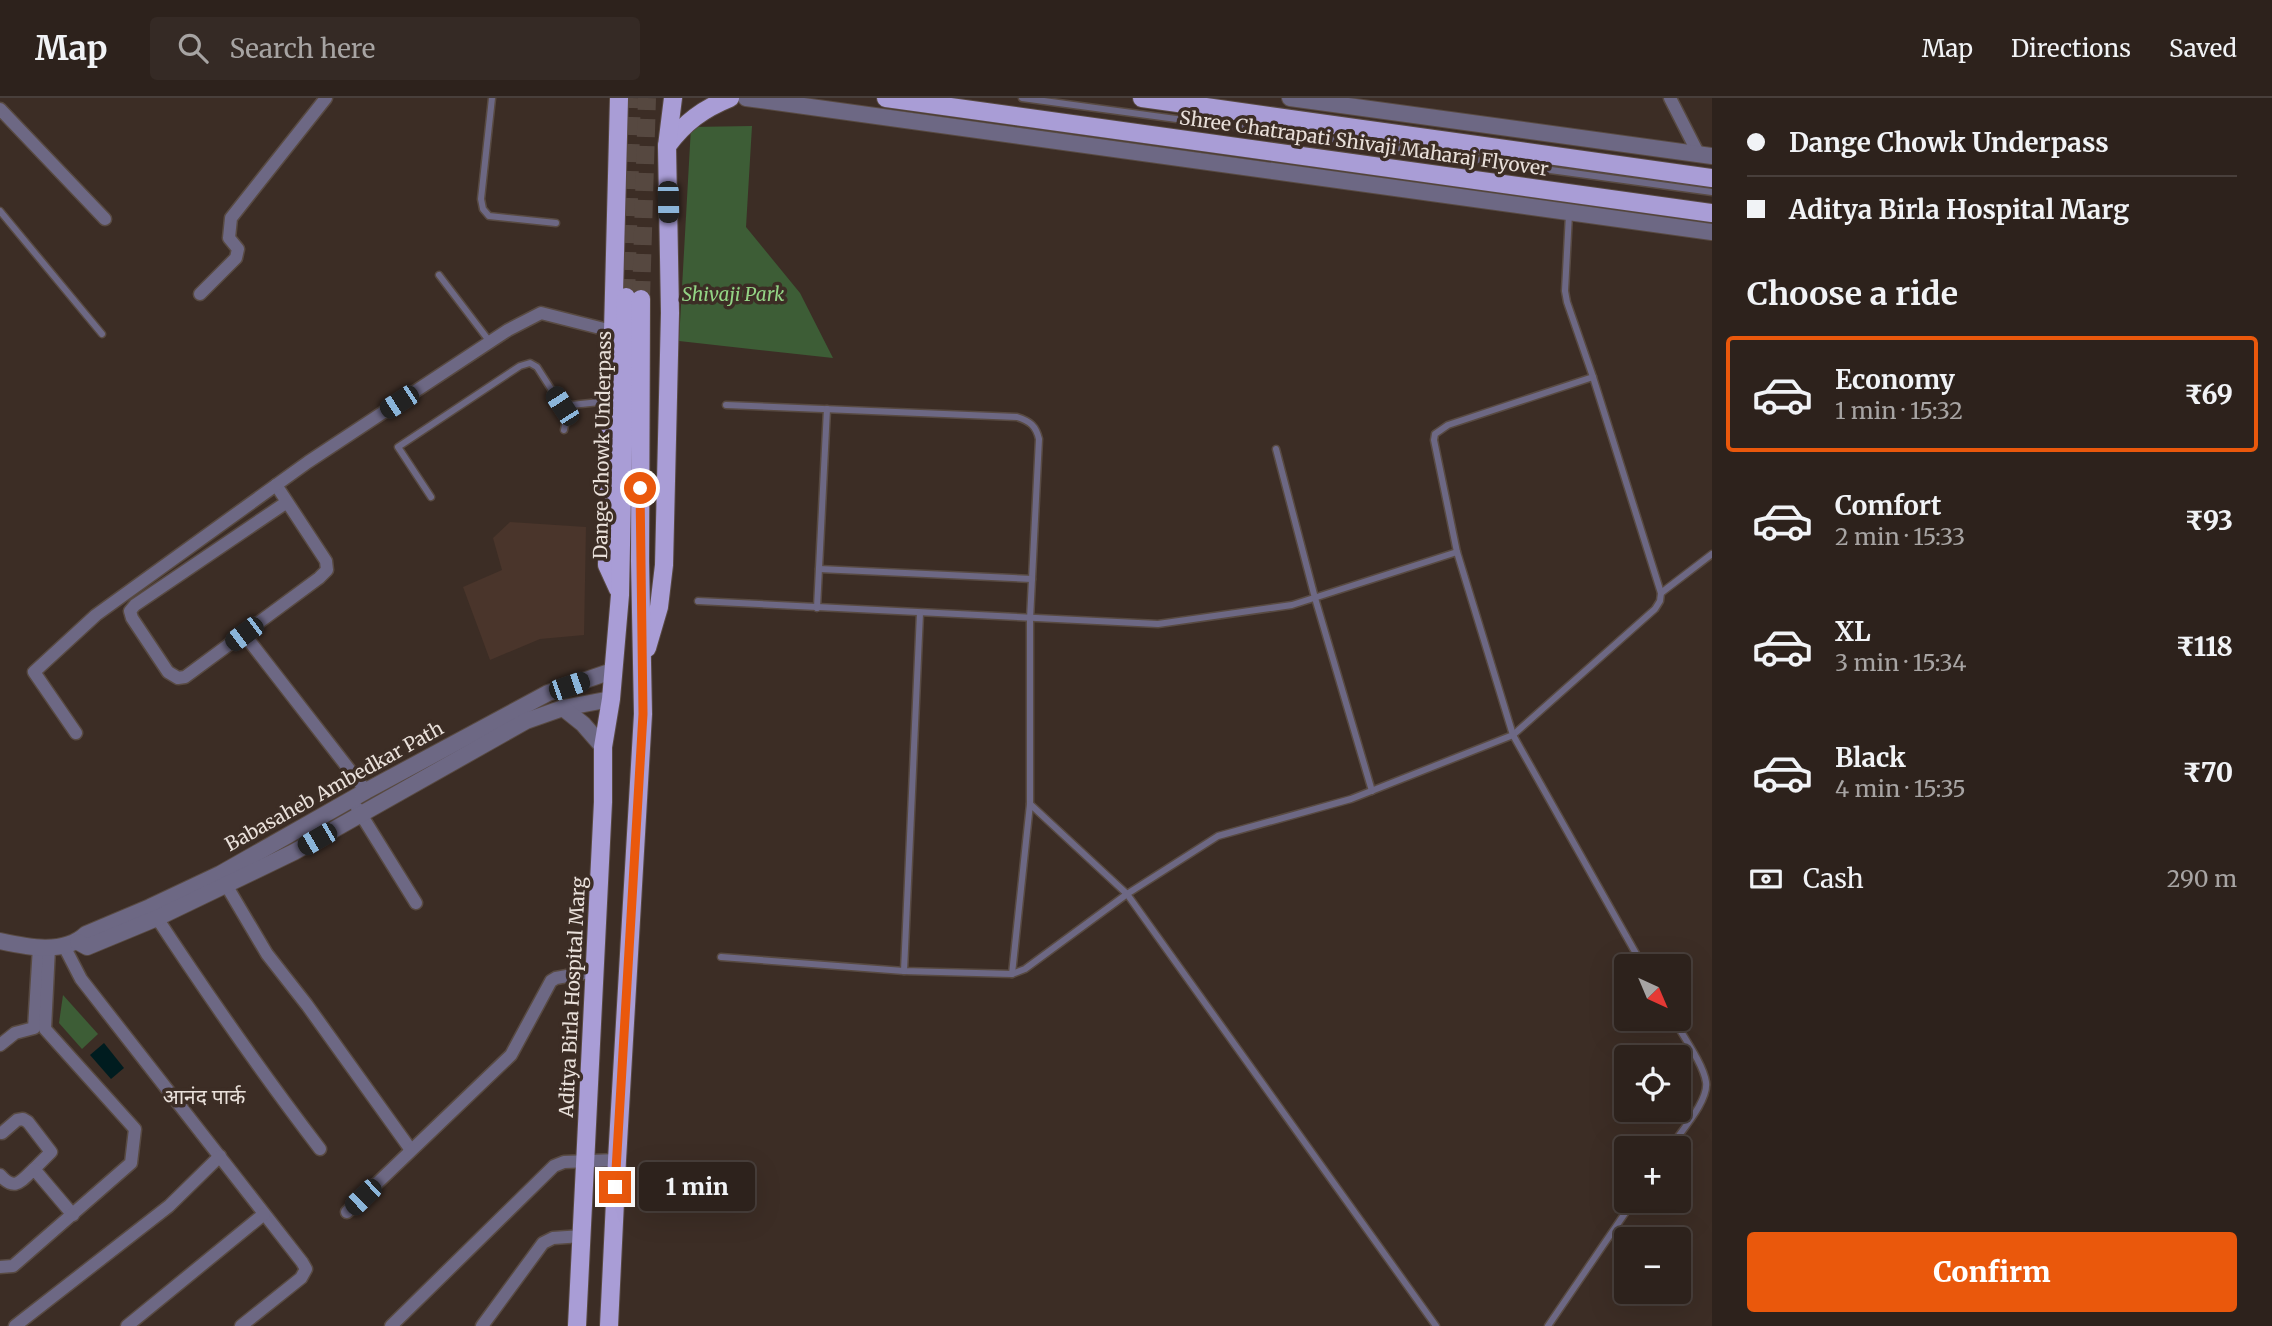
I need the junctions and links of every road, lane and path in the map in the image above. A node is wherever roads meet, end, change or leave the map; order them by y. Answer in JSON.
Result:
{"nodes":[{"id":1,"x":326,"y":98,"type":"edge"},
{"id":2,"x":492,"y":98,"type":"edge"},
{"id":3,"x":619,"y":98,"type":"edge"},
{"id":4,"x":673,"y":98,"type":"edge"},
{"id":5,"x":730,"y":98,"type":"edge"},
{"id":6,"x":746,"y":98,"type":"edge"},
{"id":7,"x":886,"y":98,"type":"edge"},
{"id":8,"x":1022,"y":98,"type":"edge"},
{"id":9,"x":1142,"y":98,"type":"edge"},
{"id":10,"x":1290,"y":98,"type":"edge"},
{"id":11,"x":1670,"y":98,"type":"edge"},
{"id":12,"x":0,"y":109,"type":"edge"},
{"id":13,"x":667,"y":146,"type":"junction"},
{"id":14,"x":1705,"y":156,"type":"edge"},
{"id":15,"x":1712,"y":178,"type":"edge"},
{"id":16,"x":1712,"y":192,"type":"edge"},
{"id":17,"x":0,"y":211,"type":"edge"},
{"id":18,"x":1569,"y":211,"type":"junction"},
{"id":19,"x":1712,"y":213,"type":"edge"},
{"id":20,"x":105,"y":219,"type":"dead end"},
{"id":21,"x":556,"y":223,"type":"dead end"},
{"id":22,"x":1712,"y":232,"type":"edge"},
{"id":23,"x":439,"y":275,"type":"dead end"},
{"id":24,"x":200,"y":294,"type":"dead end"},
{"id":25,"x":612,"y":331,"type":"junction"},
{"id":26,"x":102,"y":334,"type":"dead end"},
{"id":27,"x":490,"y":342,"type":"junction"},
{"id":28,"x":1593,"y":377,"type":"junction"},
{"id":29,"x":611,"y":400,"type":"junction"},
{"id":30,"x":726,"y":405,"type":"dead end"},
{"id":31,"x":562,"y":406,"type":"junction"},
{"id":32,"x":827,"y":409,"type":"junction"},
{"id":33,"x":564,"y":430,"type":"dead end"},
{"id":34,"x":1276,"y":449,"type":"dead end"},
{"id":35,"x":276,"y":485,"type":"junction"},
{"id":36,"x":431,"y":497,"type":"dead end"},
{"id":37,"x":287,"y":502,"type":"junction"},
{"id":38,"x":1457,"y":552,"type":"junction"},
{"id":39,"x":1712,"y":554,"type":"edge"},
{"id":40,"x":819,"y":569,"type":"junction"},
{"id":41,"x":1032,"y":579,"type":"junction"},
{"id":42,"x":1661,"y":593,"type":"junction"},
{"id":43,"x":620,"y":595,"type":"junction"},
{"id":44,"x":1315,"y":598,"type":"junction"},
{"id":45,"x":698,"y":601,"type":"dead end"},
{"id":46,"x":817,"y":608,"type":"junction"},
{"id":47,"x":920,"y":613,"type":"junction"},
{"id":48,"x":1030,"y":619,"type":"junction"},
{"id":49,"x":244,"y":634,"type":"junction"},
{"id":50,"x":642,"y":663,"type":"junction"},
{"id":51,"x":612,"y":671,"type":"junction"},
{"id":52,"x":611,"y":699,"type":"junction"},
{"id":53,"x":564,"y":708,"type":"junction"},
{"id":54,"x":76,"y":733,"type":"dead end"},
{"id":55,"x":1513,"y":735,"type":"junction"},
{"id":56,"x":603,"y":747,"type":"junction"},
{"id":57,"x":366,"y":791,"type":"junction"},
{"id":58,"x":1372,"y":791,"type":"junction"},
{"id":59,"x":351,"y":799,"type":"junction"},
{"id":60,"x":1030,"y":804,"type":"junction"},
{"id":61,"x":361,"y":814,"type":"junction"},
{"id":62,"x":223,"y":880,"type":"junction"},
{"id":63,"x":1127,"y":894,"type":"junction"},
{"id":64,"x":416,"y":903,"type":"dead end"},
{"id":65,"x":154,"y":913,"type":"junction"},
{"id":66,"x":3,"y":945,"type":"edge"},
{"id":67,"x":58,"y":946,"type":"junction"},
{"id":68,"x":1636,"y":954,"type":"edge"},
{"id":69,"x":721,"y":957,"type":"dead end"},
{"id":70,"x":595,"y":971,"type":"junction"},
{"id":71,"x":904,"y":971,"type":"junction"},
{"id":72,"x":1012,"y":974,"type":"junction"},
{"id":73,"x":1680,"y":1031,"type":"edge"},
{"id":74,"x":0,"y":1045,"type":"edge"},
{"id":75,"x":1706,"y":1082,"type":"junction"},
{"id":76,"x":1712,"y":1092,"type":"edge"},
{"id":77,"x":1,"y":1133,"type":"edge"},
{"id":78,"x":1678,"y":1136,"type":"edge"},
{"id":79,"x":320,"y":1149,"type":"dead end"},
{"id":80,"x":411,"y":1150,"type":"junction"},
{"id":81,"x":220,"y":1156,"type":"junction"},
{"id":82,"x":586,"y":1160,"type":"junction"},
{"id":83,"x":617,"y":1160,"type":"junction"},
{"id":84,"x":34,"y":1169,"type":"junction"},
{"id":85,"x":0,"y":1175,"type":"edge"},
{"id":86,"x":347,"y":1212,"type":"dead end"},
{"id":87,"x":1625,"y":1213,"type":"edge"},
{"id":88,"x":264,"y":1214,"type":"junction"},
{"id":89,"x":72,"y":1215,"type":"junction"},
{"id":90,"x":582,"y":1236,"type":"junction"},
{"id":91,"x":0,"y":1267,"type":"edge"},
{"id":92,"x":15,"y":1326,"type":"edge"},
{"id":93,"x":127,"y":1326,"type":"edge"},
{"id":94,"x":242,"y":1326,"type":"edge"},
{"id":95,"x":391,"y":1326,"type":"edge"},
{"id":96,"x":482,"y":1326,"type":"edge"},
{"id":97,"x":577,"y":1326,"type":"edge"},
{"id":98,"x":609,"y":1326,"type":"edge"},
{"id":99,"x":1436,"y":1326,"type":"edge"},
{"id":100,"x":1548,"y":1326,"type":"edge"}],
"edges":[{"from":1,"to":24,"type":"street"},
{"from":2,"to":21,"type":"lane"},
{"from":3,"to":25,"type":"main road"},
{"from":4,"to":13,"type":"main road"},
{"from":5,"to":13,"type":"main road"},
{"from":6,"to":18,"type":"street"},
{"from":7,"to":19,"type":"main road","name":"Shree Chatrapati Shivaji Maharaj Flyover"},
{"from":8,"to":16,"type":"lane"},
{"from":9,"to":15,"type":"main road","name":"Shree Chatrapati Shivaji Maharaj Flyover"},
{"from":10,"to":14,"type":"street"},
{"from":11,"to":14,"type":"street"},
{"from":12,"to":20,"type":"street"},
{"from":13,"to":50,"type":"main road"},
{"from":17,"to":26,"type":"lane"},
{"from":18,"to":22,"type":"street"},
{"from":18,"to":28,"type":"lane"},
{"from":23,"to":27,"type":"lane"},
{"from":25,"to":27,"type":"street"},
{"from":25,"to":29,"type":"main road"},
{"from":27,"to":35,"type":"street"},
{"from":28,"to":38,"type":"lane"},
{"from":28,"to":42,"type":"lane"},
{"from":29,"to":31,"type":"lane"},
{"from":29,"to":43,"type":"main road"},
{"from":30,"to":32,"type":"lane"},
{"from":31,"to":33,"type":"lane"},
{"from":31,"to":36,"type":"lane"},
{"from":32,"to":40,"type":"lane"},
{"from":32,"to":41,"type":"lane"},
{"from":34,"to":44,"type":"lane"},
{"from":35,"to":37,"type":"street"},
{"from":35,"to":54,"type":"street"},
{"from":37,"to":49,"type":"street"},
{"from":37,"to":49,"type":"street"},
{"from":38,"to":44,"type":"lane"},
{"from":38,"to":55,"type":"lane"},
{"from":39,"to":42,"type":"lane"},
{"from":40,"to":41,"type":"lane"},
{"from":40,"to":46,"type":"lane"},
{"from":41,"to":48,"type":"lane"},
{"from":42,"to":55,"type":"lane"},
{"from":43,"to":50,"type":"main road","name":"Dange Chowk Underpass"},
{"from":43,"to":51,"type":"main road","name":"Dange Chowk Underpass"},
{"from":44,"to":48,"type":"lane"},
{"from":44,"to":58,"type":"lane"},
{"from":45,"to":46,"type":"lane"},
{"from":46,"to":47,"type":"lane"},
{"from":47,"to":48,"type":"lane"},
{"from":47,"to":71,"type":"lane"},
{"from":48,"to":60,"type":"lane"},
{"from":49,"to":57,"type":"street"},
{"from":50,"to":83,"type":"main road","name":"Dange Chowk Underpass"},
{"from":51,"to":52,"type":"main road","name":"Aditya Birla Hospital Marg"},
{"from":51,"to":57,"type":"street","name":"Babasaheb Ambedkar Path"},
{"from":52,"to":53,"type":"street","name":"Babasaheb Ambedkar Path"},
{"from":52,"to":56,"type":"main road","name":"Aditya Birla Hospital Marg"},
{"from":53,"to":56,"type":"street"},
{"from":53,"to":61,"type":"street","name":"Babasaheb Ambedkar Path"},
{"from":55,"to":58,"type":"lane"},
{"from":55,"to":68,"type":"lane"},
{"from":56,"to":70,"type":"main road","name":"Aditya Birla Hospital Marg"},
{"from":57,"to":59,"type":"street","name":"Babasaheb Ambedkar Path"},
{"from":58,"to":63,"type":"lane"},
{"from":59,"to":61,"type":"street"},
{"from":59,"to":62,"type":"street","name":"Babasaheb Ambedkar Path"},
{"from":60,"to":63,"type":"lane"},
{"from":60,"to":72,"type":"lane"},
{"from":61,"to":62,"type":"street","name":"Babasaheb Ambedkar Path"},
{"from":61,"to":64,"type":"street"},
{"from":62,"to":65,"type":"street","name":"Babasaheb Ambedkar Path"},
{"from":62,"to":80,"type":"street"},
{"from":63,"to":72,"type":"lane"},
{"from":63,"to":99,"type":"lane"},
{"from":65,"to":67,"type":"street","name":"Babasaheb Ambedkar Path"},
{"from":65,"to":79,"type":"street"},
{"from":66,"to":67,"type":"street"},
{"from":67,"to":74,"type":"street"},
{"from":67,"to":81,"type":"street"},
{"from":67,"to":89,"type":"street"},
{"from":69,"to":71,"type":"lane"},
{"from":70,"to":80,"type":"street"},
{"from":70,"to":82,"type":"main road","name":"Aditya Birla Hospital Marg"},
{"from":71,"to":72,"type":"lane"},
{"from":73,"to":75,"type":"lane"},
{"from":75,"to":76,"type":"lane"},
{"from":75,"to":78,"type":"lane"},
{"from":77,"to":84,"type":"street"},
{"from":80,"to":86,"type":"street"},
{"from":81,"to":88,"type":"street"},
{"from":81,"to":92,"type":"street"},
{"from":82,"to":83,"type":"street"},
{"from":82,"to":90,"type":"main road","name":"Aditya Birla Hospital Marg"},
{"from":82,"to":95,"type":"street"},
{"from":83,"to":98,"type":"main road"},
{"from":84,"to":85,"type":"street"},
{"from":84,"to":89,"type":"street"},
{"from":87,"to":100,"type":"lane"},
{"from":88,"to":93,"type":"street"},
{"from":88,"to":94,"type":"street"},
{"from":89,"to":91,"type":"street"},
{"from":90,"to":96,"type":"street"},
{"from":90,"to":97,"type":"main road","name":"Aditya Birla Hospital Marg"}]}
